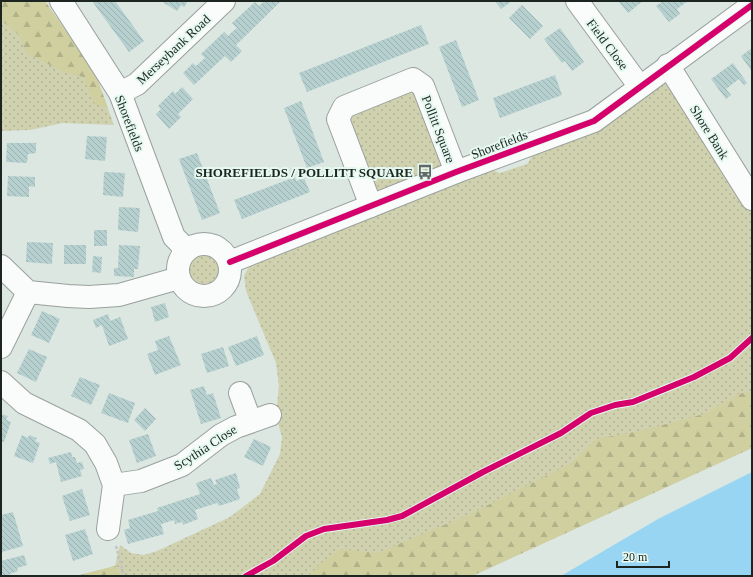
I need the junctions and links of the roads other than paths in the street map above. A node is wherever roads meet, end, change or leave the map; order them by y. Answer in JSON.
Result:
{"nodes":[{"id":1,"x":61,"y":1,"type":"edge"},
{"id":2,"x":224,"y":1,"type":"edge"},
{"id":3,"x":577,"y":1,"type":"edge"},
{"id":4,"x":752,"y":5,"type":"edge"},
{"id":5,"x":668,"y":65,"type":"junction"},
{"id":6,"x":640,"y":87,"type":"junction"},
{"id":7,"x":120,"y":93,"type":"junction"},
{"id":8,"x":456,"y":172,"type":"junction"},
{"id":9,"x":752,"y":199,"type":"edge"},
{"id":10,"x":371,"y":206,"type":"junction"},
{"id":11,"x":187,"y":250,"type":"junction"},
{"id":12,"x":230,"y":262,"type":"junction"},
{"id":13,"x":1,"y":266,"type":"edge"},
{"id":14,"x":179,"y":278,"type":"junction"},
{"id":15,"x":28,"y":292,"type":"junction"},
{"id":16,"x":1,"y":347,"type":"edge"},
{"id":17,"x":1,"y":382,"type":"edge"},
{"id":18,"x":240,"y":393,"type":"dead end"},
{"id":19,"x":114,"y":485,"type":"junction"},
{"id":20,"x":108,"y":526,"type":"road end"}],
"edges":[{"from":1,"to":7,"type":"street","name":"Shorefields"},
{"from":2,"to":7,"type":"street","name":"Merseybank Road"},
{"from":3,"to":6,"type":"street","name":"Field Close"},
{"from":4,"to":5,"type":"street","name":"Shorefields"},
{"from":5,"to":6,"type":"street","name":"Shorefields"},
{"from":5,"to":9,"type":"street","name":"Shore Bank"},
{"from":6,"to":8,"type":"street","name":"Shorefields"},
{"from":7,"to":11,"type":"street","name":"Shorefields"},
{"from":8,"to":10,"type":"street","name":"Shorefields"},
{"from":8,"to":10,"type":"street","name":"Pollitt Square"},
{"from":10,"to":12,"type":"street","name":"Shorefields"},
{"from":11,"to":12,"type":"street"},
{"from":11,"to":14,"type":"street"},
{"from":12,"to":14,"type":"street"},
{"from":13,"to":15,"type":"street"},
{"from":14,"to":15,"type":"street"},
{"from":15,"to":16,"type":"street"},
{"from":17,"to":19,"type":"street"},
{"from":18,"to":19,"type":"street","name":"Scythia Close"},
{"from":19,"to":20,"type":"street"}]}
